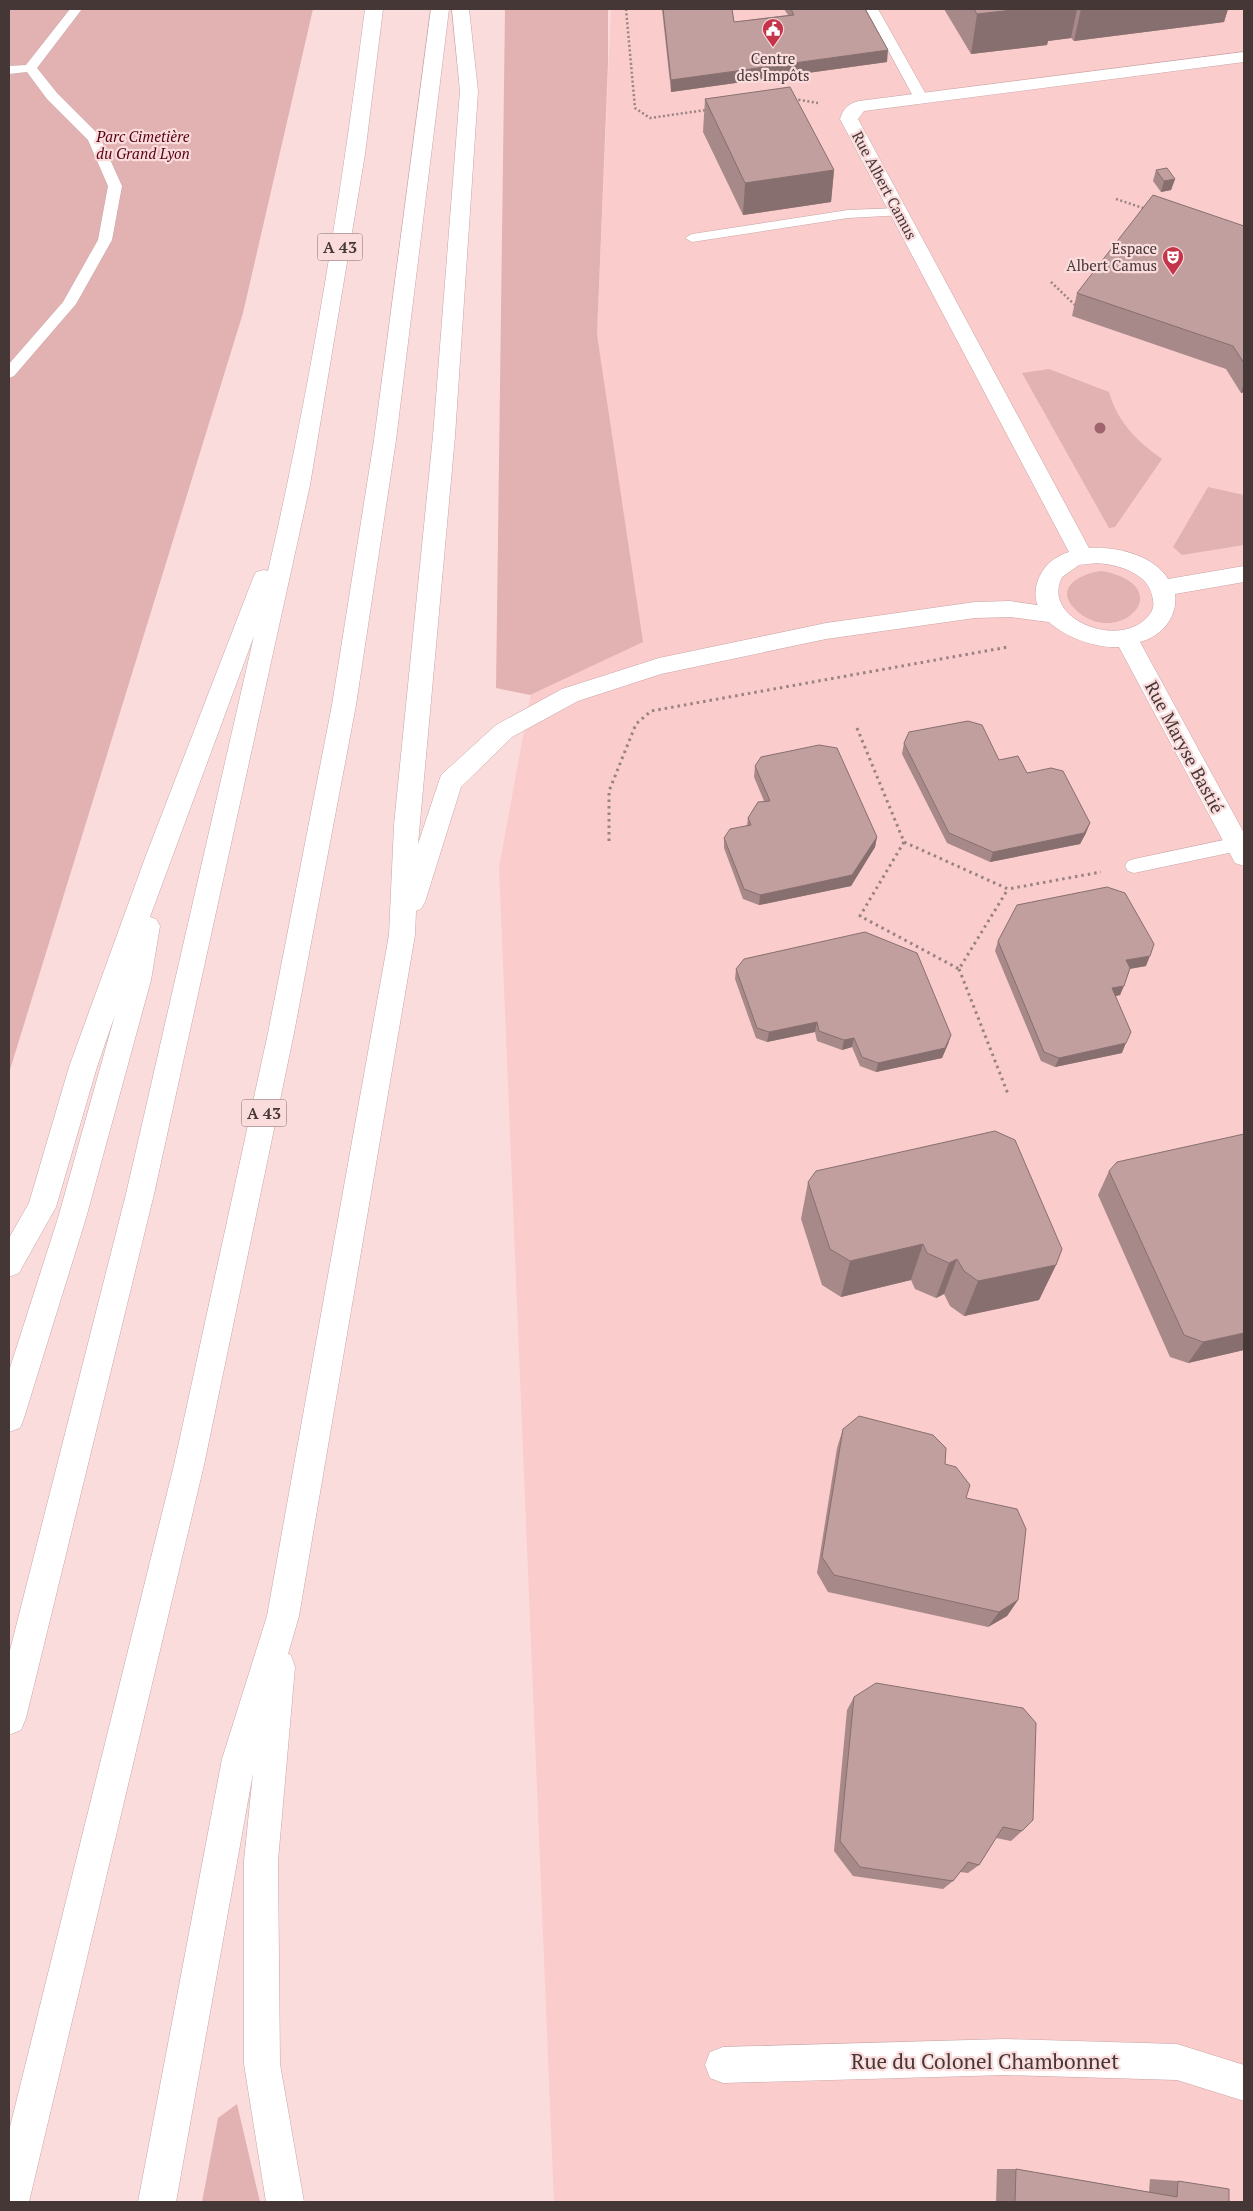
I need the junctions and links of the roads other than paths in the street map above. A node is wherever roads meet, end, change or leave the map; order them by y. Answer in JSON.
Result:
{"nodes":[{"id":1,"x":76,"y":9,"type":"edge"},
{"id":2,"x":374,"y":9,"type":"edge"},
{"id":3,"x":440,"y":9,"type":"edge"},
{"id":4,"x":460,"y":9,"type":"edge"},
{"id":5,"x":872,"y":9,"type":"edge"},
{"id":6,"x":1244,"y":58,"type":"edge"},
{"id":7,"x":30,"y":68,"type":"junction"},
{"id":8,"x":9,"y":70,"type":"edge"},
{"id":9,"x":921,"y":98,"type":"junction"},
{"id":10,"x":899,"y":212,"type":"junction"},
{"id":11,"x":692,"y":238,"type":"dead end"},
{"id":12,"x":9,"y":373,"type":"edge"},
{"id":13,"x":299,"y":485,"type":"junction"},
{"id":14,"x":1082,"y":556,"type":"junction"},
{"id":15,"x":1244,"y":574,"type":"edge"},
{"id":16,"x":1162,"y":588,"type":"junction"},
{"id":17,"x":1056,"y":615,"type":"junction"},
{"id":18,"x":1126,"y":638,"type":"junction"},
{"id":19,"x":1241,"y":850,"type":"edge"},
{"id":20,"x":158,"y":858,"type":"junction"},
{"id":21,"x":1134,"y":866,"type":"road end"},
{"id":22,"x":402,"y":935,"type":"junction"},
{"id":23,"x":9,"y":1264,"type":"edge"},
{"id":24,"x":9,"y":1418,"type":"edge"},
{"id":25,"x":283,"y":1616,"type":"junction"},
{"id":26,"x":9,"y":1718,"type":"edge"},
{"id":27,"x":723,"y":2065,"type":"dead end"},
{"id":28,"x":1244,"y":2084,"type":"edge"},
{"id":29,"x":10,"y":2202,"type":"edge"},
{"id":30,"x":157,"y":2202,"type":"edge"},
{"id":31,"x":285,"y":2202,"type":"edge"}],
"edges":[{"from":1,"to":7,"type":"lane"},
{"from":2,"to":13,"type":"main road","number":"A 43"},
{"from":3,"to":29,"type":"main road","number":"A 43"},
{"from":4,"to":22,"type":"main road"},
{"from":5,"to":9,"type":"lane"},
{"from":6,"to":9,"type":"main road","name":"Rue Albert Camus"},
{"from":7,"to":8,"type":"lane"},
{"from":7,"to":12,"type":"lane"},
{"from":9,"to":10,"type":"main road","name":"Rue Albert Camus"},
{"from":10,"to":11,"type":"lane"},
{"from":10,"to":14,"type":"main road","name":"Rue Albert Camus"},
{"from":13,"to":20,"type":"main road"},
{"from":13,"to":26,"type":"main road","number":"A 43"},
{"from":14,"to":16,"type":"main road"},
{"from":14,"to":17,"type":"main road"},
{"from":15,"to":16,"type":"main road"},
{"from":16,"to":18,"type":"main road"},
{"from":17,"to":18,"type":"main road"},
{"from":17,"to":22,"type":"main road"},
{"from":18,"to":19,"type":"main road","name":"Rue Maryse Bastié"},
{"from":19,"to":21,"type":"lane"},
{"from":20,"to":23,"type":"main road"},
{"from":20,"to":24,"type":"main road"},
{"from":22,"to":25,"type":"main road"},
{"from":25,"to":30,"type":"main road"},
{"from":25,"to":31,"type":"main road"},
{"from":27,"to":28,"type":"main road","name":"Rue du Colonel Chambonnet"}]}
